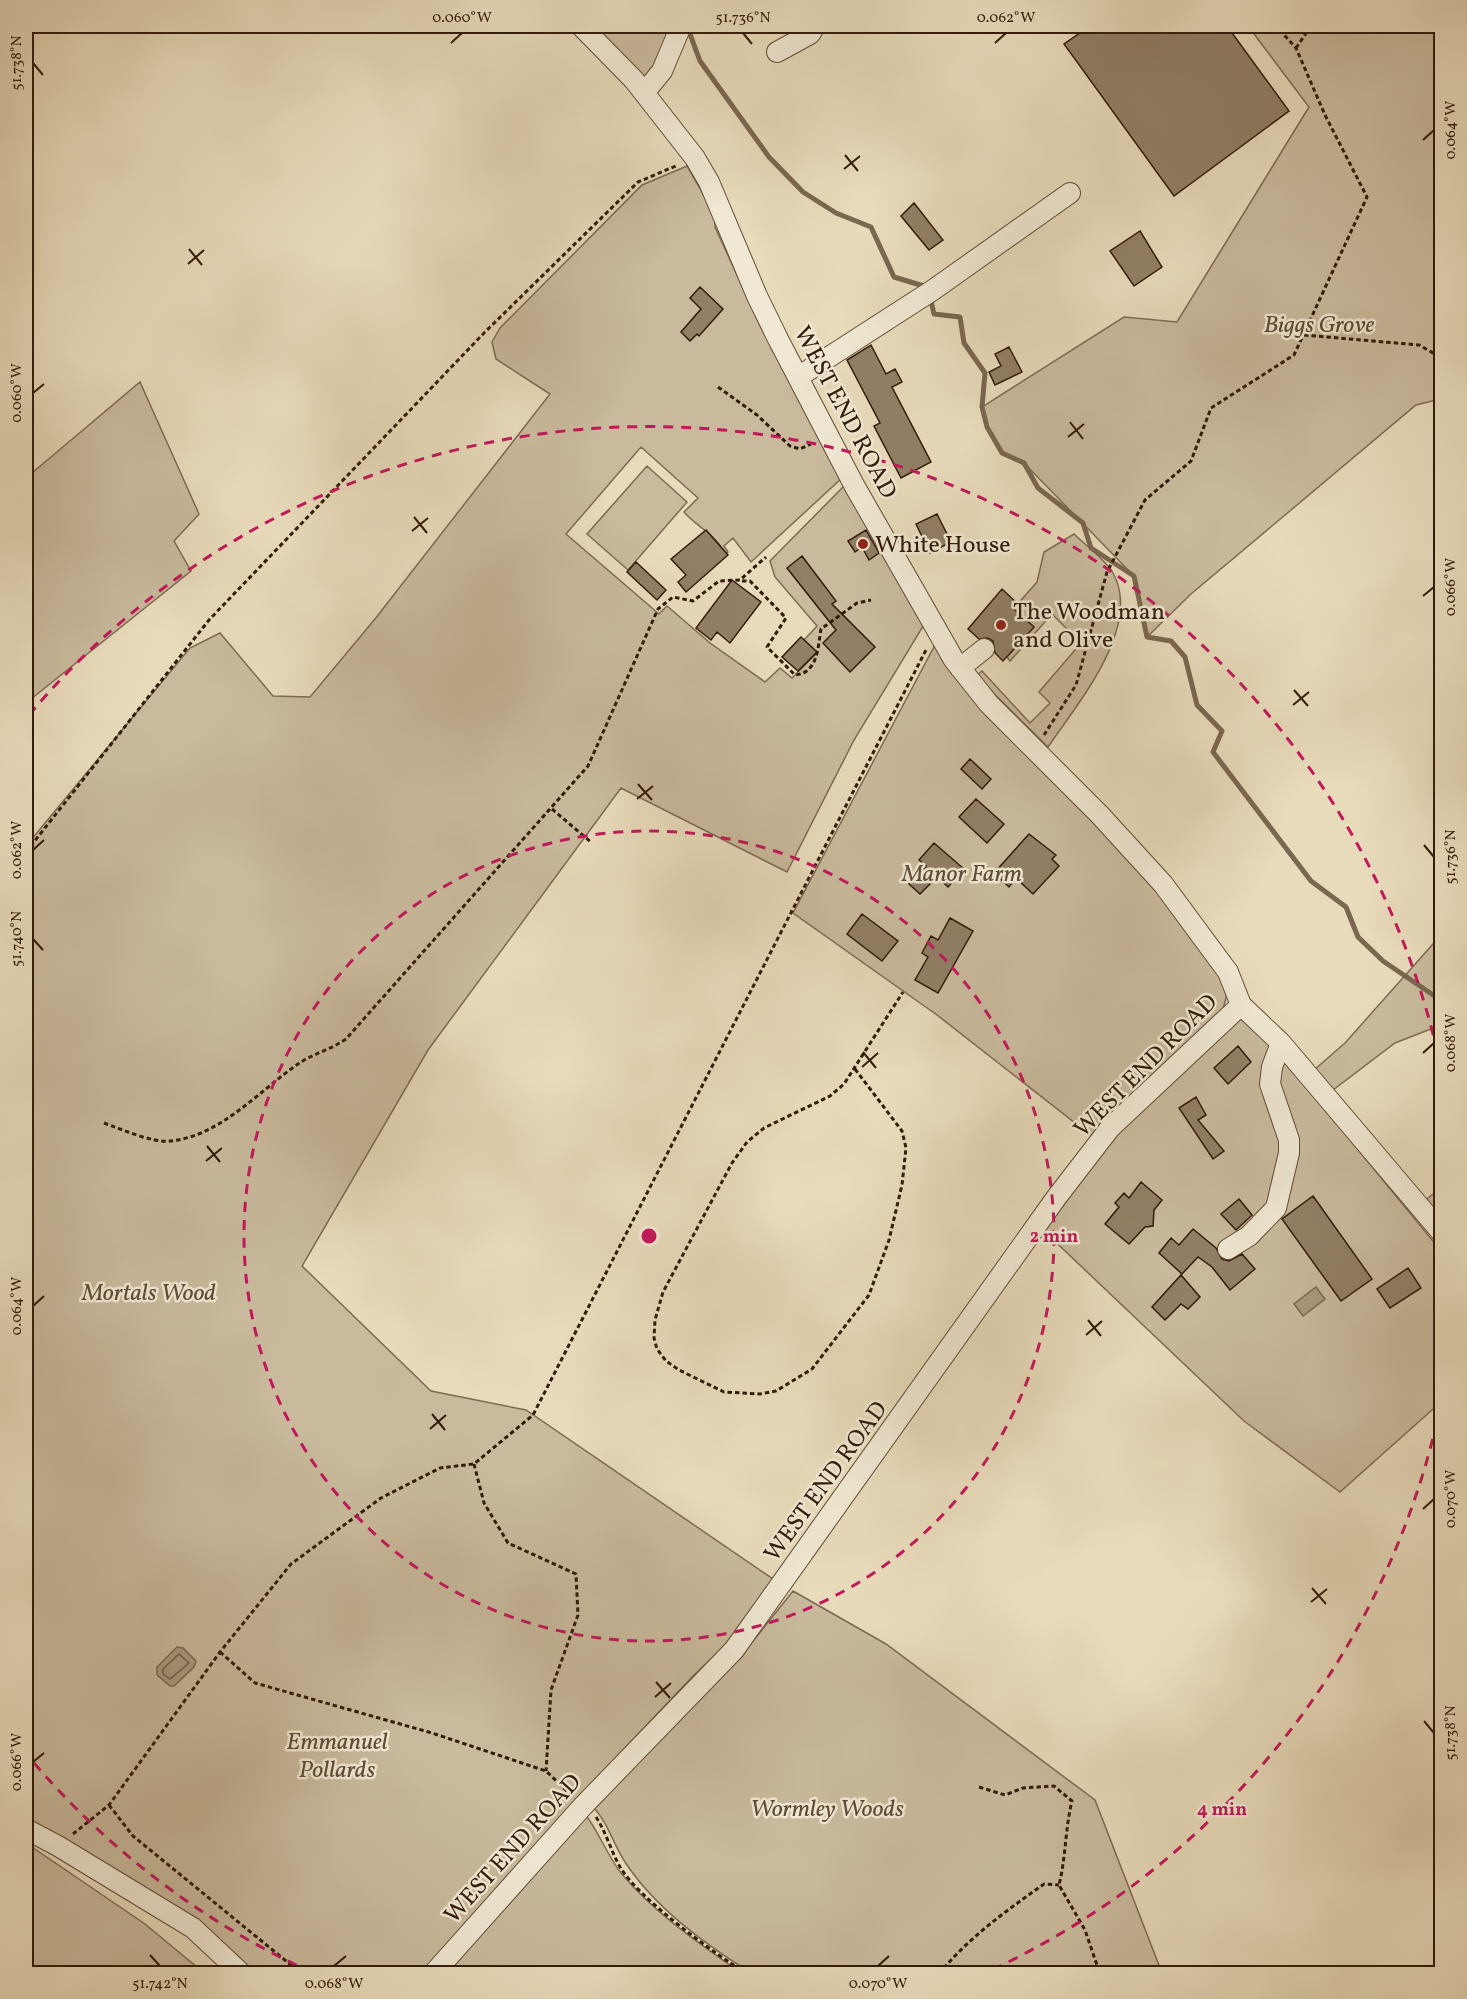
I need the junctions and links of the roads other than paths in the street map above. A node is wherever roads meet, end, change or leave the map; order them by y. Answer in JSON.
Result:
{"nodes":[{"id":1,"x":581,"y":26,"type":"edge"},
{"id":2,"x":681,"y":26,"type":"edge"},
{"id":3,"x":815,"y":26,"type":"edge"},
{"id":4,"x":777,"y":52,"type":"dead end"},
{"id":5,"x":644,"y":93,"type":"junction"},
{"id":6,"x":1070,"y":193,"type":"dead end"},
{"id":7,"x":798,"y":377,"type":"junction"},
{"id":8,"x":984,"y":648,"type":"dead end"},
{"id":9,"x":960,"y":668,"type":"junction"},
{"id":10,"x":1241,"y":1005,"type":"junction"},
{"id":11,"x":1281,"y":1043,"type":"junction"},
{"id":12,"x":1442,"y":1233,"type":"edge"},
{"id":13,"x":1228,"y":1249,"type":"dead end"},
{"id":14,"x":26,"y":1829,"type":"edge"},
{"id":15,"x":242,"y":1974,"type":"edge"},
{"id":16,"x":433,"y":1974,"type":"edge"}],
"edges":[{"from":1,"to":5,"type":"street","name":"WEST END ROAD"},
{"from":2,"to":5,"type":"street"},
{"from":3,"to":4,"type":"street"},
{"from":5,"to":7,"type":"street","name":"WEST END ROAD"},
{"from":6,"to":7,"type":"street"},
{"from":7,"to":9,"type":"street","name":"WEST END ROAD"},
{"from":8,"to":9,"type":"street"},
{"from":9,"to":10,"type":"street","name":"WEST END ROAD"},
{"from":10,"to":11,"type":"street","name":"WEST END ROAD"},
{"from":10,"to":16,"type":"street","name":"WEST END ROAD"},
{"from":11,"to":12,"type":"street","name":"WEST END ROAD"},
{"from":11,"to":13,"type":"street"},
{"from":14,"to":15,"type":"street"}]}
